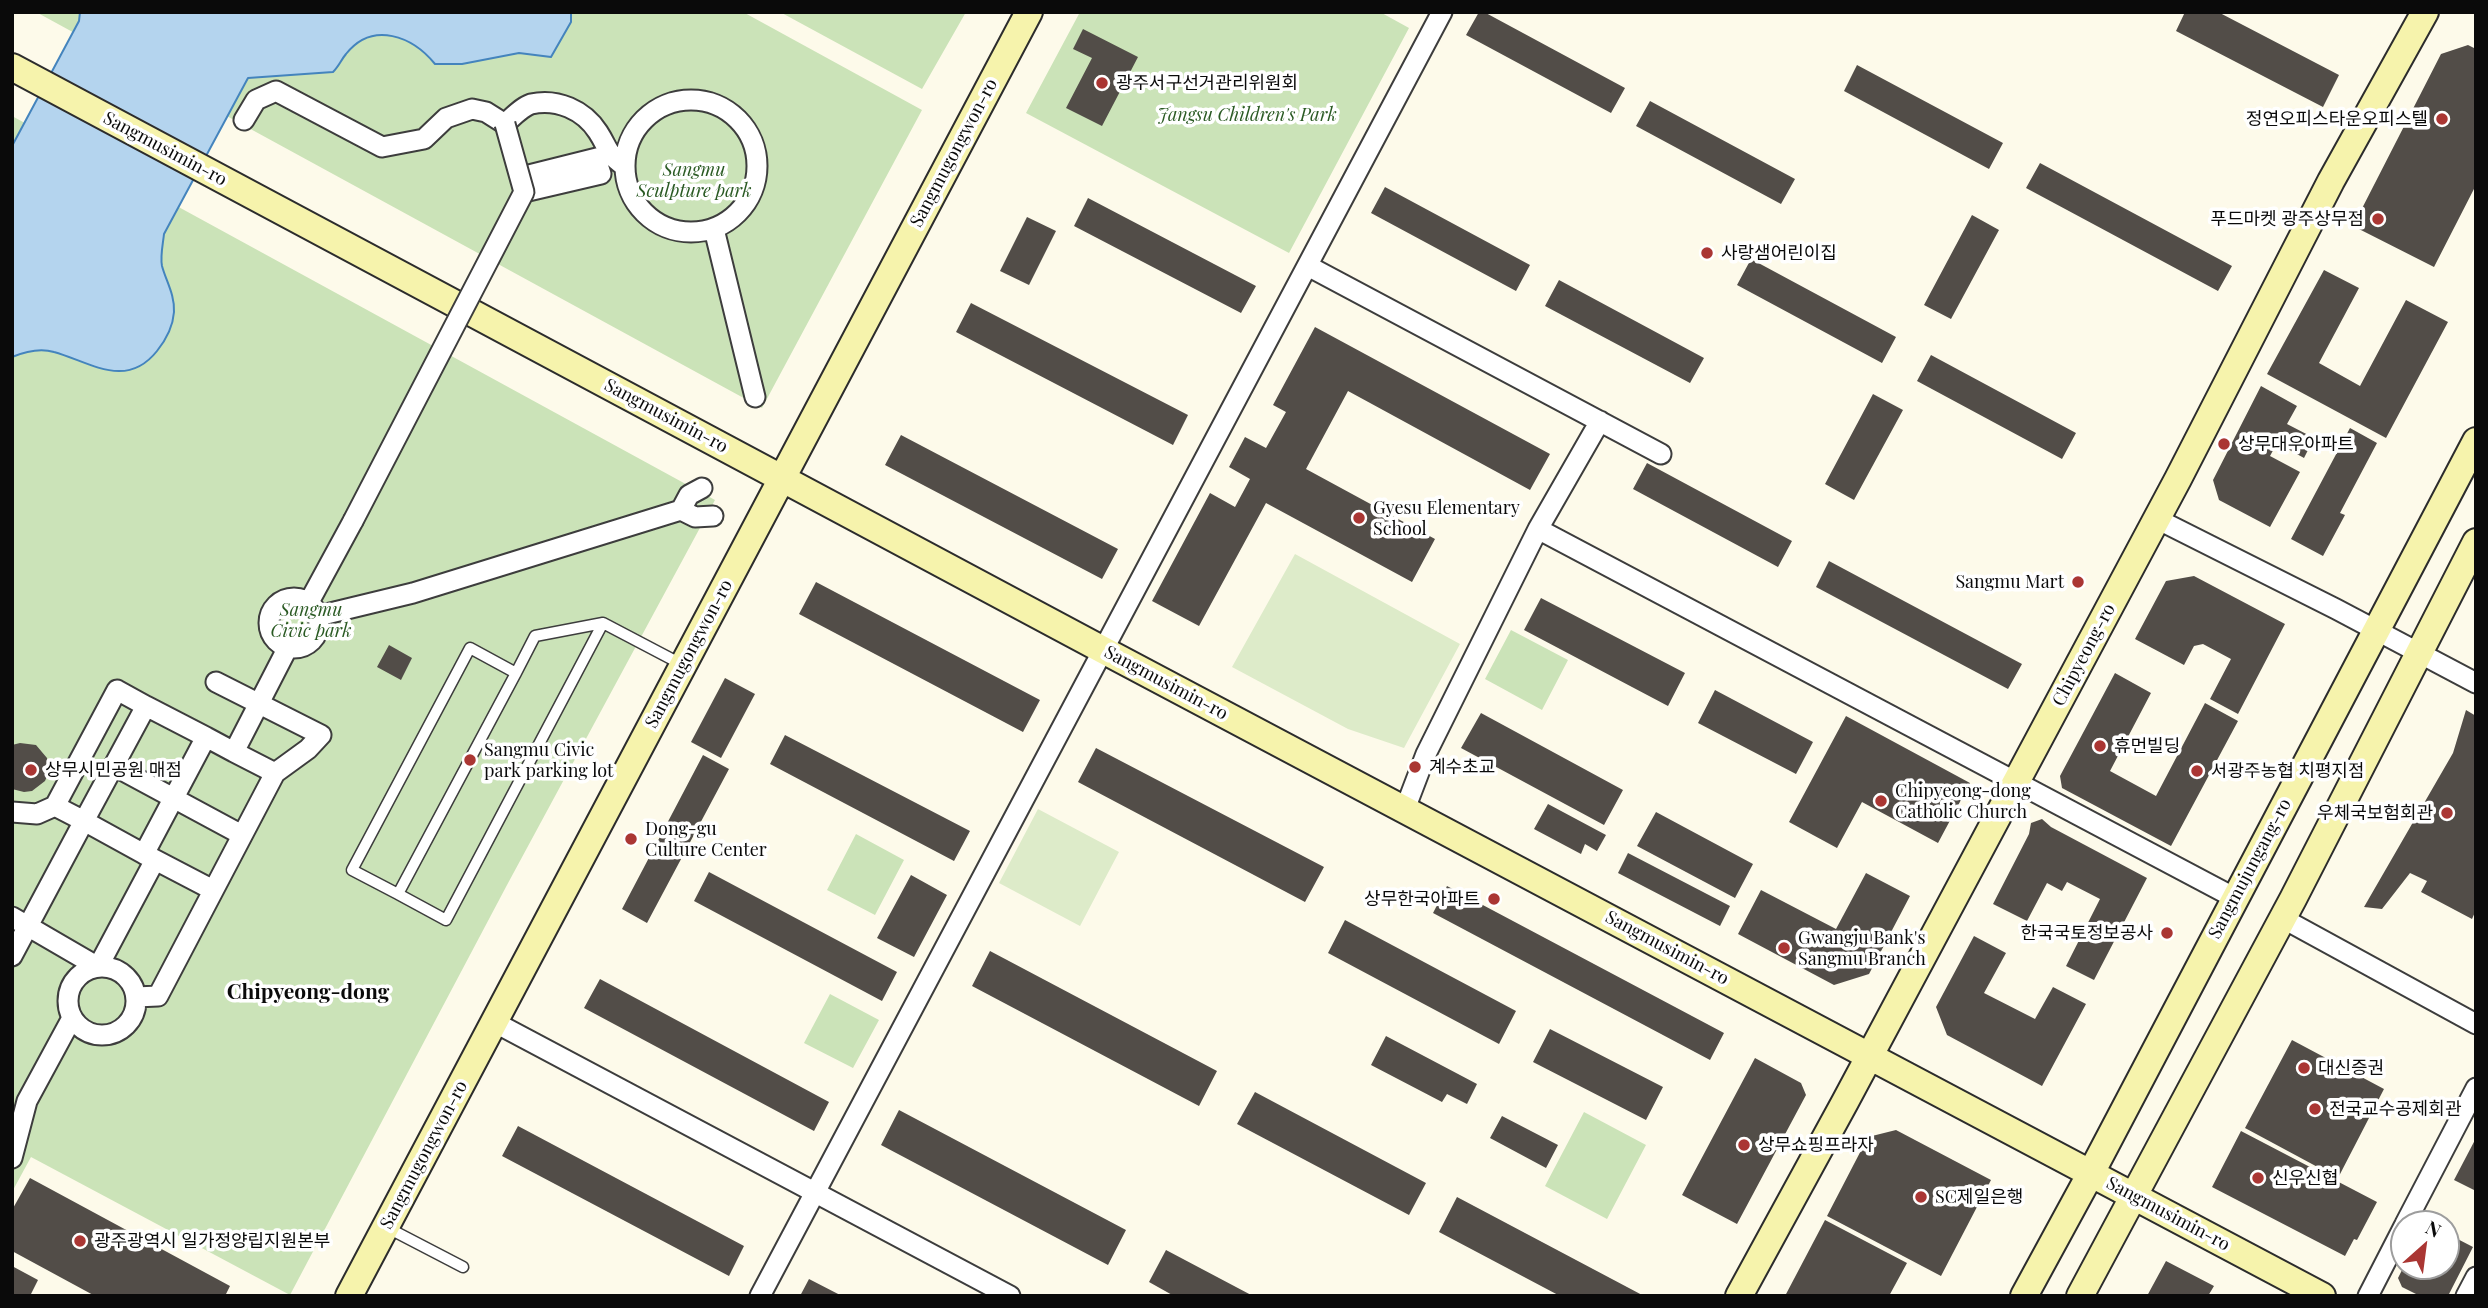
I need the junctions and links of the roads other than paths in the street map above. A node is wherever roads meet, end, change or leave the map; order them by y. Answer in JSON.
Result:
{"nodes":[{"id":1,"x":1029,"y":12,"type":"edge"},
{"id":2,"x":1443,"y":12,"type":"edge"},
{"id":3,"x":2425,"y":12,"type":"edge"},
{"id":4,"x":23,"y":73,"type":"edge"},
{"id":5,"x":244,"y":120,"type":"dead end"},
{"id":6,"x":508,"y":121,"type":"junction"},
{"id":7,"x":617,"y":160,"type":"junction"},
{"id":8,"x":532,"y":182,"type":"junction"},
{"id":9,"x":714,"y":229,"type":"junction"},
{"id":10,"x":1308,"y":266,"type":"junction"},
{"id":11,"x":755,"y":397,"type":"dead end"},
{"id":12,"x":1600,"y":421,"type":"junction"},
{"id":13,"x":2476,"y":442,"type":"edge"},
{"id":14,"x":1661,"y":454,"type":"dead end"},
{"id":15,"x":781,"y":477,"type":"junction"},
{"id":16,"x":702,"y":488,"type":"dead end"},
{"id":17,"x":681,"y":510,"type":"junction"},
{"id":18,"x":713,"y":516,"type":"dead end"},
{"id":19,"x":2157,"y":519,"type":"junction"},
{"id":20,"x":1538,"y":529,"type":"junction"},
{"id":21,"x":2476,"y":542,"type":"edge"},
{"id":22,"x":314,"y":609,"type":"junction"},
{"id":23,"x":604,"y":623,"type":"junction"},
{"id":24,"x":2376,"y":630,"type":"junction"},
{"id":25,"x":288,"y":647,"type":"junction"},
{"id":26,"x":1103,"y":650,"type":"junction"},
{"id":27,"x":2418,"y":652,"type":"junction"},
{"id":28,"x":684,"y":666,"type":"junction"},
{"id":29,"x":516,"y":673,"type":"junction"},
{"id":30,"x":216,"y":682,"type":"dead end"},
{"id":31,"x":2476,"y":683,"type":"edge"},
{"id":32,"x":259,"y":703,"type":"junction"},
{"id":33,"x":146,"y":706,"type":"junction"},
{"id":34,"x":206,"y":737,"type":"junction"},
{"id":35,"x":234,"y":752,"type":"junction"},
{"id":36,"x":114,"y":766,"type":"junction"},
{"id":37,"x":275,"y":773,"type":"junction"},
{"id":38,"x":2016,"y":781,"type":"junction"},
{"id":39,"x":174,"y":798,"type":"junction"},
{"id":40,"x":55,"y":806,"type":"junction"},
{"id":41,"x":1405,"y":809,"type":"junction"},
{"id":42,"x":12,"y":812,"type":"edge"},
{"id":43,"x":84,"y":821,"type":"junction"},
{"id":44,"x":242,"y":835,"type":"junction"},
{"id":45,"x":150,"y":857,"type":"junction"},
{"id":46,"x":213,"y":890,"type":"junction"},
{"id":47,"x":398,"y":894,"type":"junction"},
{"id":48,"x":2235,"y":898,"type":"junction"},
{"id":49,"x":2282,"y":918,"type":"junction"},
{"id":50,"x":20,"y":921,"type":"edge"},
{"id":51,"x":12,"y":956,"type":"edge"},
{"id":52,"x":98,"y":967,"type":"junction"},
{"id":53,"x":136,"y":997,"type":"junction"},
{"id":54,"x":72,"y":1018,"type":"junction"},
{"id":55,"x":494,"y":1022,"type":"junction"},
{"id":56,"x":2476,"y":1024,"type":"edge"},
{"id":57,"x":1870,"y":1055,"type":"junction"},
{"id":58,"x":2476,"y":1088,"type":"edge"},
{"id":59,"x":19,"y":1097,"type":"edge"},
{"id":60,"x":12,"y":1158,"type":"edge"},
{"id":61,"x":2091,"y":1173,"type":"junction"},
{"id":62,"x":814,"y":1191,"type":"junction"},
{"id":63,"x":2133,"y":1196,"type":"junction"},
{"id":64,"x":2413,"y":1210,"type":"edge"},
{"id":65,"x":386,"y":1227,"type":"junction"},
{"id":66,"x":2390,"y":1254,"type":"edge"},
{"id":67,"x":463,"y":1267,"type":"dead end"},
{"id":68,"x":2476,"y":1277,"type":"edge"},
{"id":69,"x":2313,"y":1294,"type":"edge"},
{"id":70,"x":349,"y":1296,"type":"edge"},
{"id":71,"x":760,"y":1296,"type":"edge"},
{"id":72,"x":1010,"y":1296,"type":"edge"},
{"id":73,"x":1739,"y":1296,"type":"edge"},
{"id":74,"x":2024,"y":1296,"type":"edge"},
{"id":75,"x":2080,"y":1296,"type":"edge"},
{"id":76,"x":2368,"y":1296,"type":"edge"},
{"id":77,"x":2466,"y":1296,"type":"edge"}],
"edges":[{"from":1,"to":15,"type":"street","name":"Sangmugongwon-ro"},
{"from":2,"to":10,"type":"street"},
{"from":3,"to":19,"type":"street","name":"Chipyeong-ro"},
{"from":4,"to":15,"type":"street","name":"Sangmusimin-ro"},
{"from":5,"to":6,"type":"street"},
{"from":6,"to":7,"type":"street"},
{"from":6,"to":8,"type":"street","bridge":true},
{"from":7,"to":8,"type":"street"},
{"from":7,"to":9,"type":"street"},
{"from":7,"to":9,"type":"street"},
{"from":8,"to":22,"type":"street","bridge":true},
{"from":9,"to":11,"type":"street"},
{"from":10,"to":12,"type":"street"},
{"from":10,"to":26,"type":"street"},
{"from":12,"to":14,"type":"street"},
{"from":12,"to":20,"type":"street"},
{"from":13,"to":24,"type":"street","name":"Sangmujungang-ro"},
{"from":15,"to":26,"type":"street","name":"Sangmusimin-ro"},
{"from":15,"to":28,"type":"street","name":"Sangmugongwon-ro"},
{"from":16,"to":17,"type":"street"},
{"from":17,"to":18,"type":"street"},
{"from":17,"to":22,"type":"street"},
{"from":19,"to":24,"type":"street"},
{"from":19,"to":38,"type":"street","name":"Chipyeong-ro"},
{"from":20,"to":38,"type":"street"},
{"from":20,"to":41,"type":"street"},
{"from":21,"to":27,"type":"street"},
{"from":22,"to":25,"type":"street"},
{"from":22,"to":25,"type":"street"},
{"from":23,"to":28,"type":"lane"},
{"from":23,"to":29,"type":"lane"},
{"from":23,"to":47,"type":"lane"},
{"from":24,"to":27,"type":"street"},
{"from":24,"to":48,"type":"street","name":"Sangmujungang-ro"},
{"from":25,"to":32,"type":"street"},
{"from":26,"to":41,"type":"street","name":"Sangmusimin-ro"},
{"from":26,"to":62,"type":"street"},
{"from":27,"to":31,"type":"street"},
{"from":27,"to":49,"type":"street"},
{"from":28,"to":55,"type":"street","name":"Sangmugongwon-ro"},
{"from":29,"to":47,"type":"lane"},
{"from":29,"to":47,"type":"lane"},
{"from":30,"to":32,"type":"street"},
{"from":32,"to":35,"type":"street"},
{"from":32,"to":37,"type":"street"},
{"from":33,"to":34,"type":"street"},
{"from":33,"to":36,"type":"street"},
{"from":33,"to":40,"type":"street"},
{"from":34,"to":35,"type":"street"},
{"from":34,"to":39,"type":"street"},
{"from":35,"to":37,"type":"street"},
{"from":36,"to":39,"type":"street"},
{"from":36,"to":43,"type":"street"},
{"from":37,"to":44,"type":"street"},
{"from":38,"to":48,"type":"street"},
{"from":38,"to":57,"type":"street","name":"Chipyeong-ro"},
{"from":39,"to":44,"type":"street"},
{"from":39,"to":45,"type":"street"},
{"from":40,"to":42,"type":"street"},
{"from":40,"to":43,"type":"street"},
{"from":41,"to":57,"type":"street","name":"Sangmusimin-ro"},
{"from":43,"to":45,"type":"street"},
{"from":43,"to":50,"type":"street"},
{"from":44,"to":46,"type":"street"},
{"from":45,"to":46,"type":"street"},
{"from":45,"to":52,"type":"street"},
{"from":46,"to":53,"type":"street"},
{"from":48,"to":61,"type":"street","name":"Sangmujungang-ro"},
{"from":49,"to":56,"type":"street"},
{"from":49,"to":63,"type":"street"},
{"from":50,"to":51,"type":"street"},
{"from":50,"to":52,"type":"street"},
{"from":52,"to":53,"type":"street"},
{"from":52,"to":54,"type":"street"},
{"from":53,"to":54,"type":"street"},
{"from":54,"to":59,"type":"street"},
{"from":55,"to":62,"type":"street"},
{"from":55,"to":65,"type":"street","name":"Sangmugongwon-ro"},
{"from":57,"to":61,"type":"street","name":"Sangmusimin-ro"},
{"from":57,"to":73,"type":"street","name":"Chipyeong-ro"},
{"from":58,"to":64,"type":"street"},
{"from":59,"to":60,"type":"street"},
{"from":61,"to":63,"type":"street","name":"Sangmusimin-ro"},
{"from":61,"to":74,"type":"street","name":"Sangmujungang-ro"},
{"from":62,"to":71,"type":"street"},
{"from":62,"to":72,"type":"street"},
{"from":63,"to":69,"type":"street","name":"Sangmusimin-ro"},
{"from":63,"to":75,"type":"street"},
{"from":65,"to":67,"type":"lane"},
{"from":65,"to":70,"type":"street","name":"Sangmugongwon-ro"},
{"from":66,"to":76,"type":"street"},
{"from":68,"to":77,"type":"street"}]}
